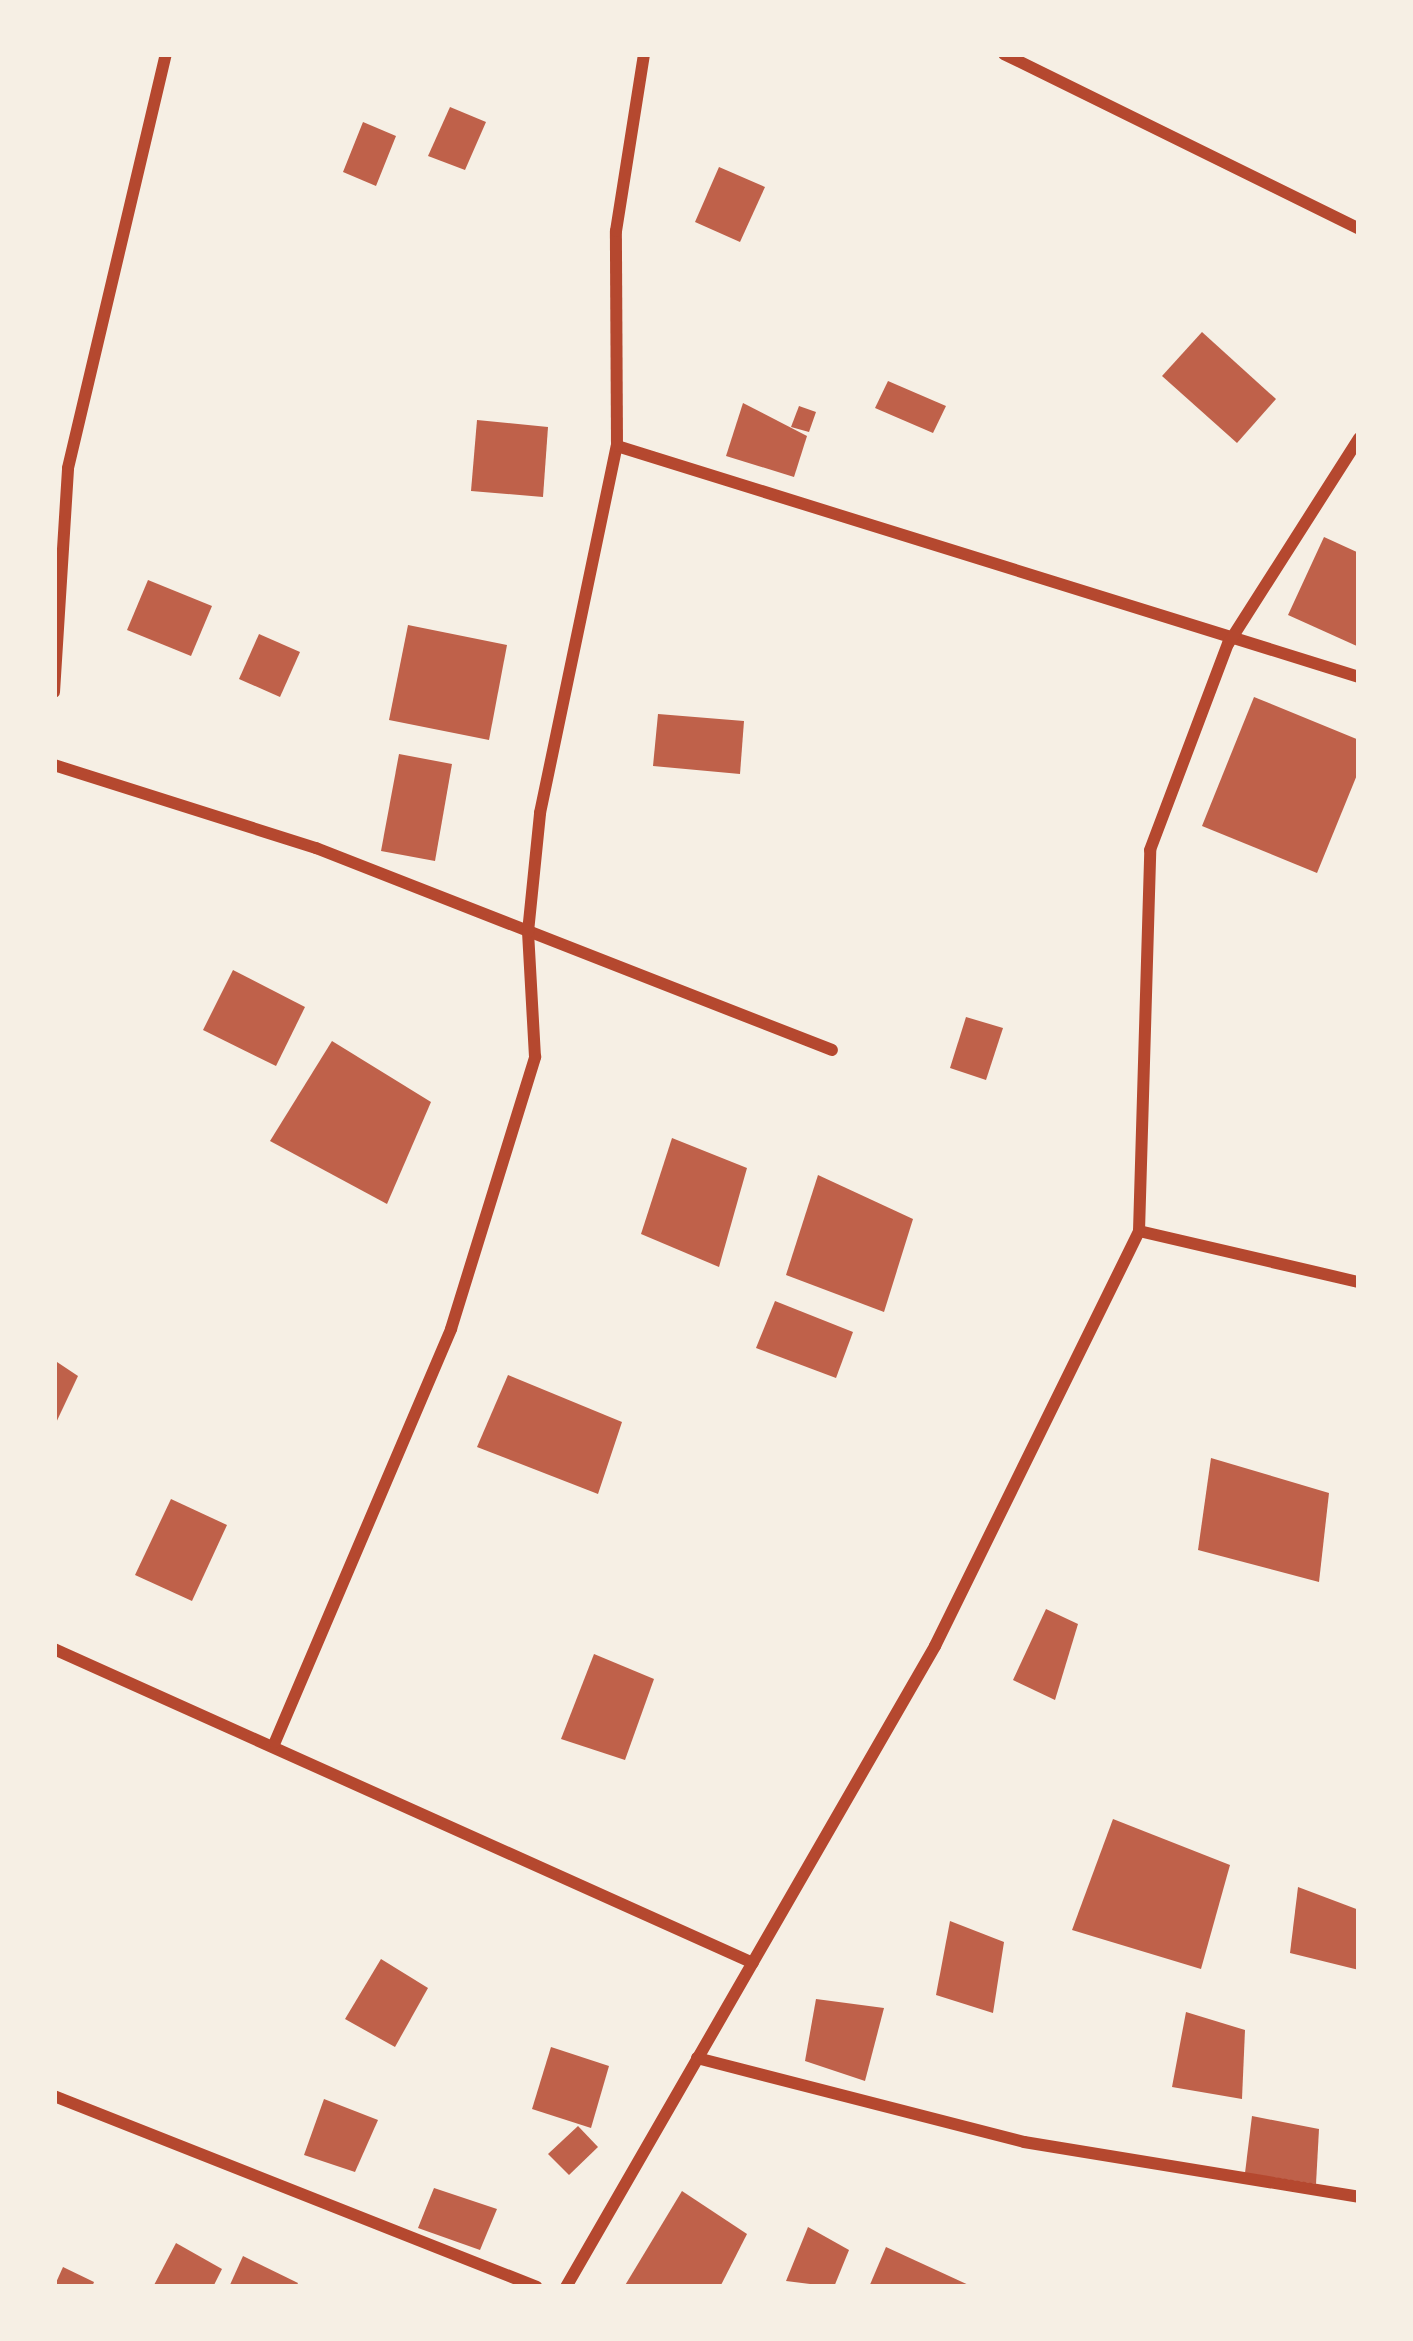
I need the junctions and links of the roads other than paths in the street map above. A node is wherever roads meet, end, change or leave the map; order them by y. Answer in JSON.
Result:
{"nodes":[{"id":1,"x":166,"y":54,"type":"edge"},
{"id":2,"x":644,"y":54,"type":"edge"},
{"id":3,"x":1004,"y":54,"type":"edge"},
{"id":4,"x":1359,"y":229,"type":"edge"},
{"id":5,"x":1359,"y":438,"type":"edge"},
{"id":6,"x":617,"y":446,"type":"junction"},
{"id":7,"x":1228,"y":644,"type":"junction"},
{"id":8,"x":1359,"y":677,"type":"edge"},
{"id":9,"x":54,"y":692,"type":"edge"},
{"id":10,"x":54,"y":765,"type":"edge"},
{"id":11,"x":528,"y":932,"type":"junction"},
{"id":12,"x":832,"y":1049,"type":"dead end"},
{"id":13,"x":1139,"y":1231,"type":"junction"},
{"id":14,"x":1359,"y":1282,"type":"edge"},
{"id":15,"x":54,"y":1649,"type":"edge"},
{"id":16,"x":274,"y":1742,"type":"junction"},
{"id":17,"x":753,"y":1963,"type":"junction"},
{"id":18,"x":697,"y":2058,"type":"junction"},
{"id":19,"x":54,"y":2096,"type":"edge"},
{"id":20,"x":1359,"y":2197,"type":"edge"},
{"id":21,"x":537,"y":2287,"type":"edge"},
{"id":22,"x":566,"y":2287,"type":"edge"}],
"edges":[{"from":1,"to":9,"type":"street"},
{"from":2,"to":6,"type":"street"},
{"from":3,"to":4,"type":"street"},
{"from":5,"to":7,"type":"street"},
{"from":6,"to":7,"type":"street"},
{"from":6,"to":11,"type":"street"},
{"from":7,"to":8,"type":"street"},
{"from":7,"to":13,"type":"street"},
{"from":10,"to":11,"type":"street"},
{"from":11,"to":12,"type":"street"},
{"from":11,"to":16,"type":"street"},
{"from":13,"to":14,"type":"street"},
{"from":13,"to":17,"type":"street"},
{"from":15,"to":16,"type":"street"},
{"from":16,"to":17,"type":"street"},
{"from":17,"to":18,"type":"street"},
{"from":18,"to":20,"type":"street"},
{"from":18,"to":22,"type":"street"},
{"from":19,"to":21,"type":"street"}]}
